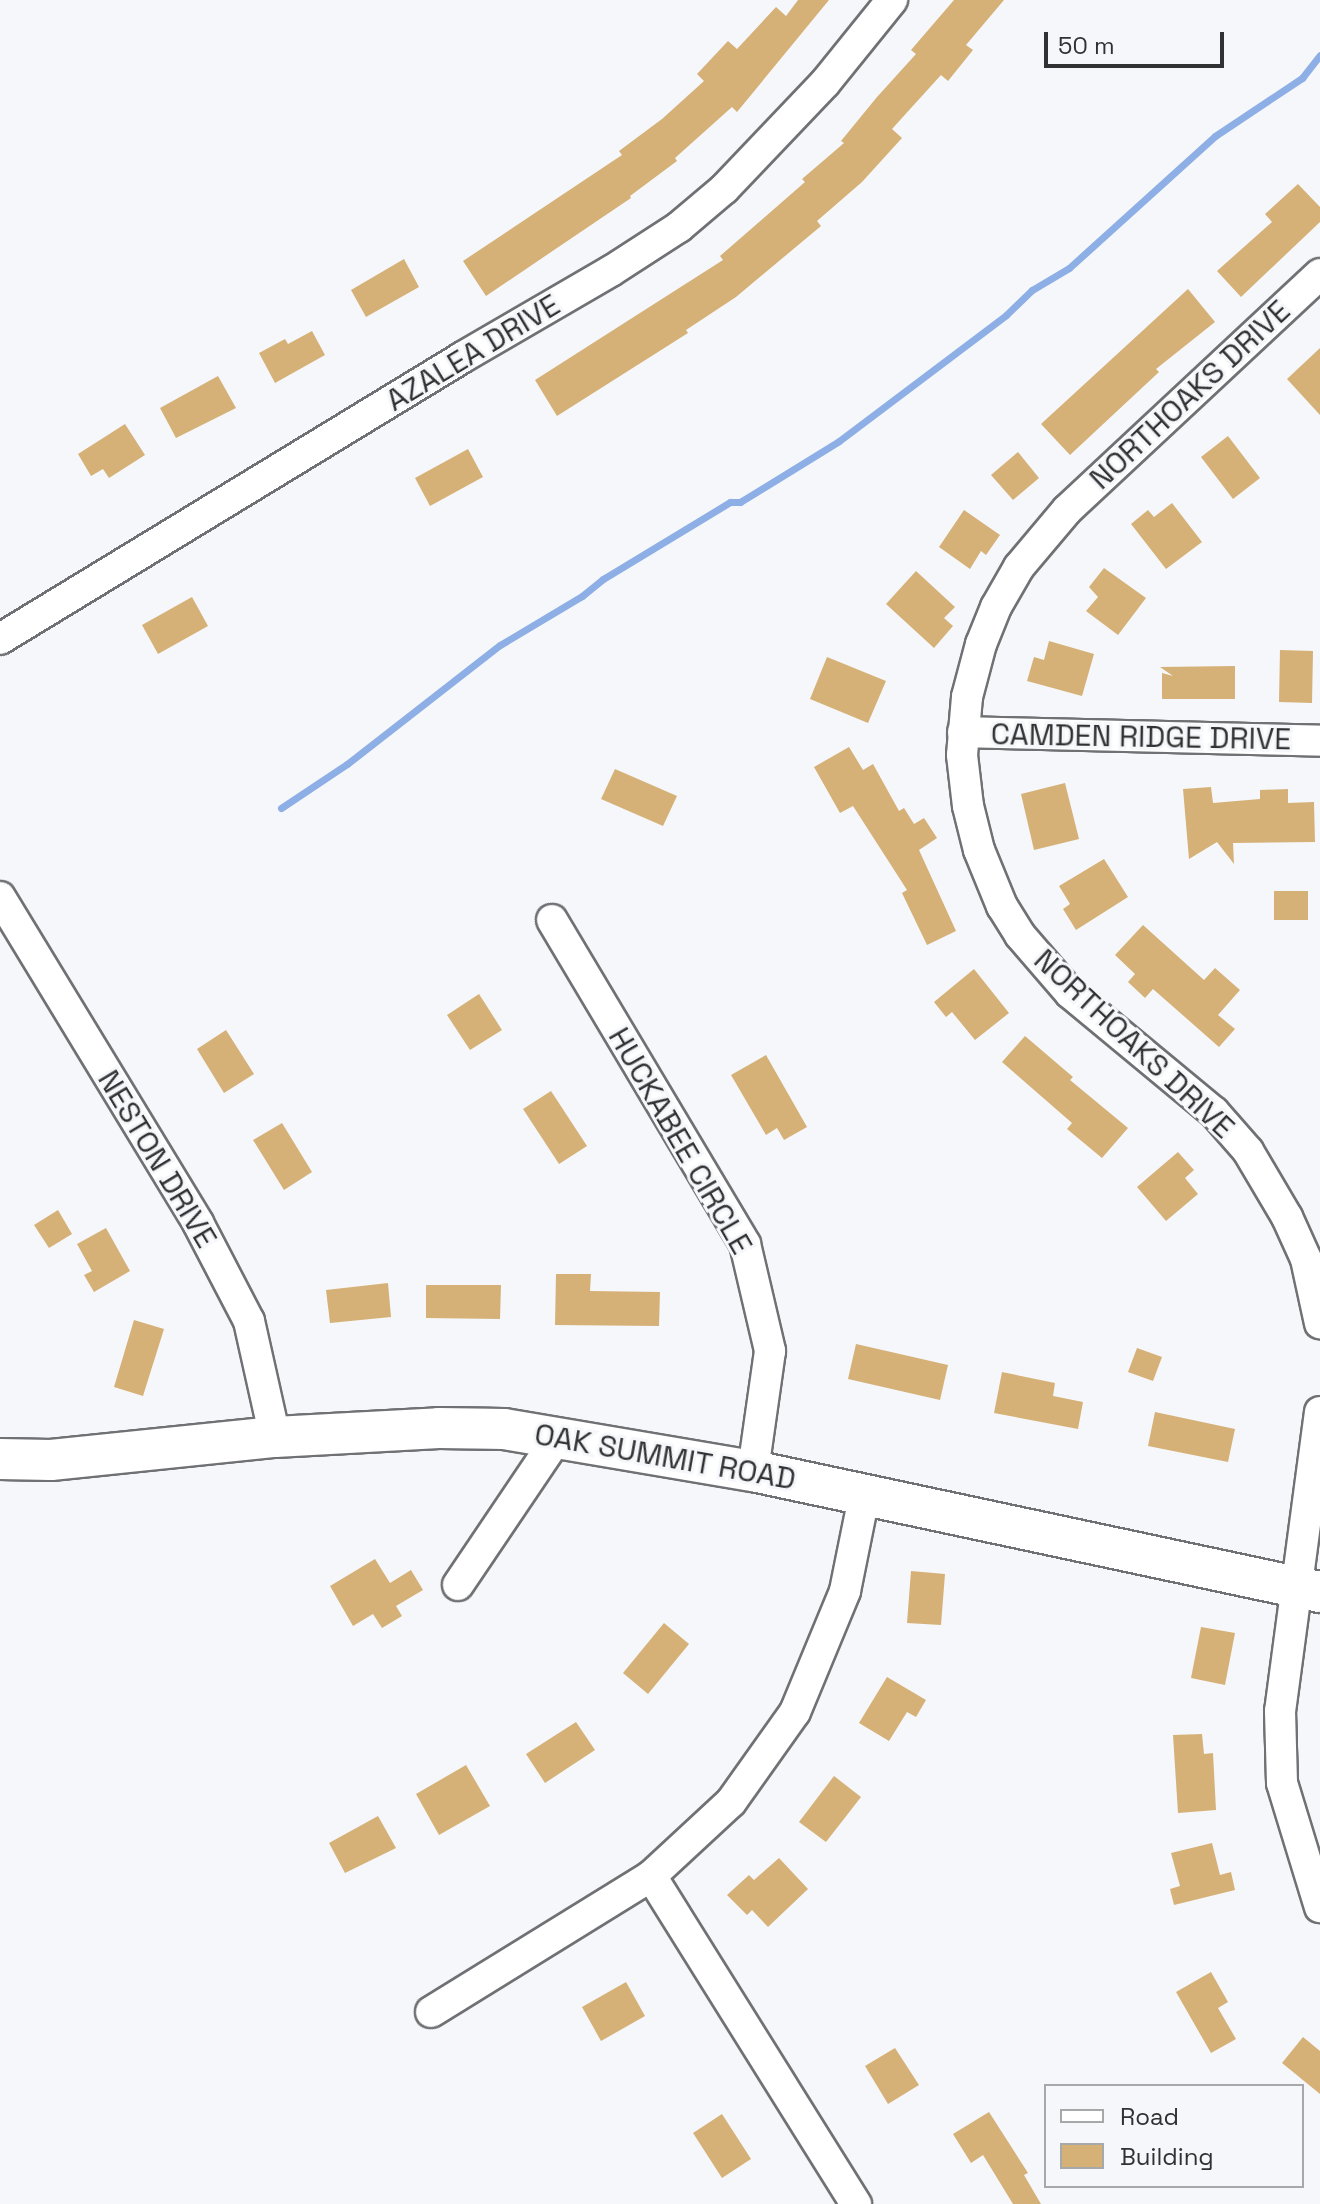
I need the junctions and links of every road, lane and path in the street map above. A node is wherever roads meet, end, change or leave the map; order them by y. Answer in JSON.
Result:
{"nodes":[{"id":1,"x":892,"y":0,"type":"edge"},
{"id":2,"x":1317,"y":282,"type":"edge"},
{"id":3,"x":0,"y":639,"type":"edge"},
{"id":4,"x":963,"y":732,"type":"junction"},
{"id":5,"x":1320,"y":741,"type":"edge"},
{"id":6,"x":0,"y":897,"type":"edge"},
{"id":7,"x":552,"y":920,"type":"dead end"},
{"id":8,"x":1320,"y":1323,"type":"edge"},
{"id":9,"x":1320,"y":1412,"type":"edge"},
{"id":10,"x":559,"y":1435,"type":"junction"},
{"id":11,"x":275,"y":1437,"type":"junction"},
{"id":12,"x":0,"y":1459,"type":"edge"},
{"id":13,"x":753,"y":1471,"type":"junction"},
{"id":14,"x":864,"y":1497,"type":"junction"},
{"id":15,"x":458,"y":1585,"type":"dead end"},
{"id":16,"x":1308,"y":1590,"type":"edge"},
{"id":17,"x":651,"y":1876,"type":"junction"},
{"id":18,"x":1320,"y":1907,"type":"edge"},
{"id":19,"x":431,"y":2012,"type":"dead end"},
{"id":20,"x":856,"y":2204,"type":"edge"}],
"edges":[{"from":1,"to":3,"type":"street","name":"AZALEA DRIVE"},
{"from":2,"to":4,"type":"street","name":"NORTHOAKS DRIVE"},
{"from":4,"to":5,"type":"street","name":"CAMDEN RIDGE DRIVE"},
{"from":4,"to":8,"type":"street","name":"NORTHOAKS DRIVE"},
{"from":6,"to":11,"type":"street","name":"NESTON DRIVE"},
{"from":7,"to":13,"type":"street","name":"HUCKABEE CIRCLE"},
{"from":9,"to":16,"type":"street"},
{"from":10,"to":11,"type":"main road","name":"OAK SUMMIT ROAD"},
{"from":10,"to":13,"type":"main road","name":"OAK SUMMIT ROAD"},
{"from":10,"to":15,"type":"street"},
{"from":11,"to":12,"type":"main road","name":"OAK SUMMIT ROAD"},
{"from":13,"to":14,"type":"main road","name":"OAK SUMMIT ROAD"},
{"from":14,"to":16,"type":"main road","name":"OAK SUMMIT ROAD"},
{"from":14,"to":17,"type":"street"},
{"from":16,"to":18,"type":"street"},
{"from":17,"to":19,"type":"street"},
{"from":17,"to":20,"type":"street"}]}
